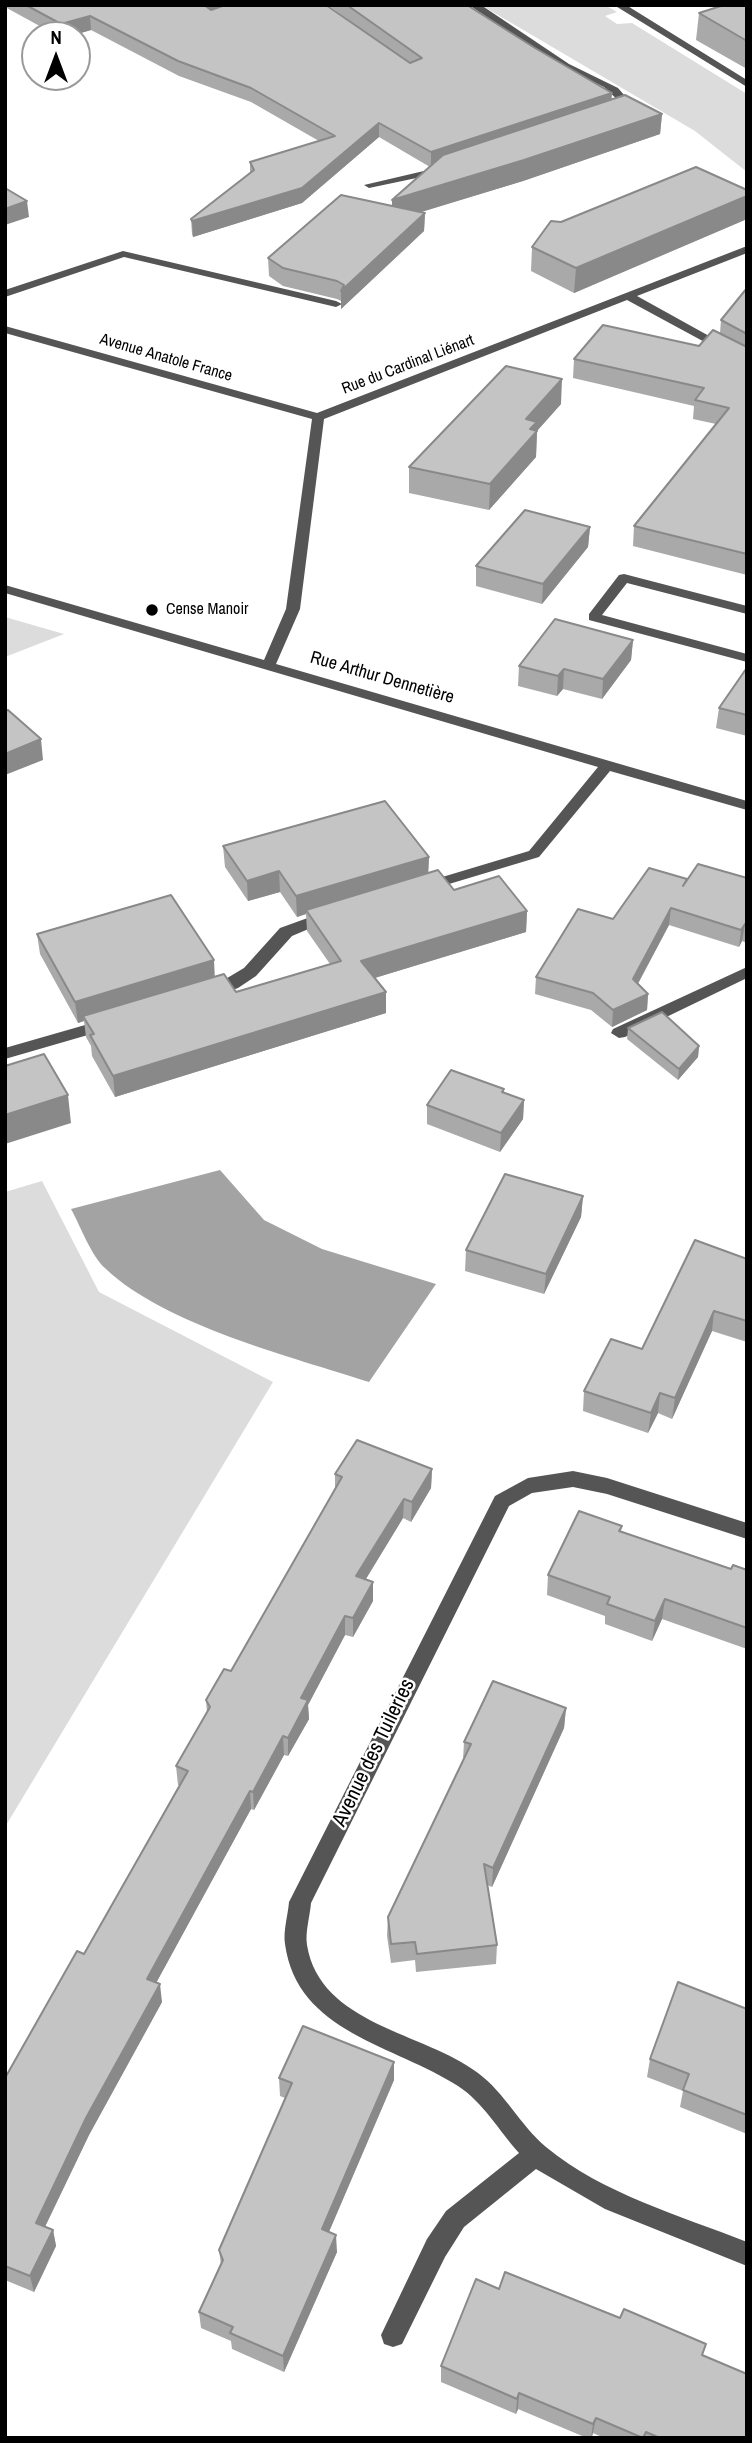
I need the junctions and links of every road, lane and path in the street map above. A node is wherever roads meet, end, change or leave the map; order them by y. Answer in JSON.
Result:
{"nodes":[{"id":1,"x":474,"y":5,"type":"edge"},
{"id":2,"x":620,"y":5,"type":"edge"},
{"id":3,"x":747,"y":84,"type":"edge"},
{"id":4,"x":602,"y":118,"type":"edge"},
{"id":5,"x":451,"y":166,"type":"edge"},
{"id":6,"x":369,"y":185,"type":"dead end"},
{"id":7,"x":747,"y":249,"type":"edge"},
{"id":8,"x":5,"y":294,"type":"edge"},
{"id":9,"x":628,"y":296,"type":"junction"},
{"id":10,"x":336,"y":304,"type":"dead end"},
{"id":11,"x":5,"y":329,"type":"edge"},
{"id":12,"x":747,"y":362,"type":"edge"},
{"id":13,"x":318,"y":417,"type":"junction"},
{"id":14,"x":5,"y":589,"type":"edge"},
{"id":15,"x":747,"y":610,"type":"edge"},
{"id":16,"x":747,"y":658,"type":"edge"},
{"id":17,"x":269,"y":666,"type":"junction"},
{"id":18,"x":607,"y":765,"type":"junction"},
{"id":19,"x":747,"y":806,"type":"edge"},
{"id":20,"x":411,"y":891,"type":"edge"},
{"id":21,"x":344,"y":911,"type":"edge"},
{"id":22,"x":747,"y":972,"type":"edge"},
{"id":23,"x":191,"y":999,"type":"edge"},
{"id":24,"x":125,"y":1018,"type":"edge"},
{"id":25,"x":619,"y":1032,"type":"dead end"},
{"id":26,"x":5,"y":1054,"type":"edge"},
{"id":27,"x":747,"y":1531,"type":"edge"},
{"id":28,"x":536,"y":2154,"type":"junction"},
{"id":29,"x":747,"y":2254,"type":"edge"},
{"id":30,"x":393,"y":2335,"type":"dead end"}],
"edges":[{"from":1,"to":4,"type":"street"},
{"from":2,"to":3,"type":"street"},
{"from":5,"to":6,"type":"street"},
{"from":7,"to":9,"type":"street","name":"Rue du Cardinal Liénart"},
{"from":8,"to":10,"type":"street"},
{"from":9,"to":12,"type":"street"},
{"from":9,"to":13,"type":"street","name":"Rue du Cardinal Liénart"},
{"from":11,"to":13,"type":"street","name":"Avenue Anatole France"},
{"from":13,"to":17,"type":"street"},
{"from":14,"to":17,"type":"street","name":"Rue Arthur Dennetière"},
{"from":15,"to":16,"type":"street"},
{"from":17,"to":18,"type":"street","name":"Rue Arthur Dennetière"},
{"from":18,"to":19,"type":"street","name":"Rue Arthur Dennetière"},
{"from":18,"to":20,"type":"street"},
{"from":21,"to":23,"type":"street"},
{"from":22,"to":25,"type":"street"},
{"from":24,"to":26,"type":"street"},
{"from":27,"to":28,"type":"street","name":"Avenue des Tuileries"},
{"from":28,"to":29,"type":"street","name":"Avenue des Tuileries"},
{"from":28,"to":30,"type":"street"}]}
